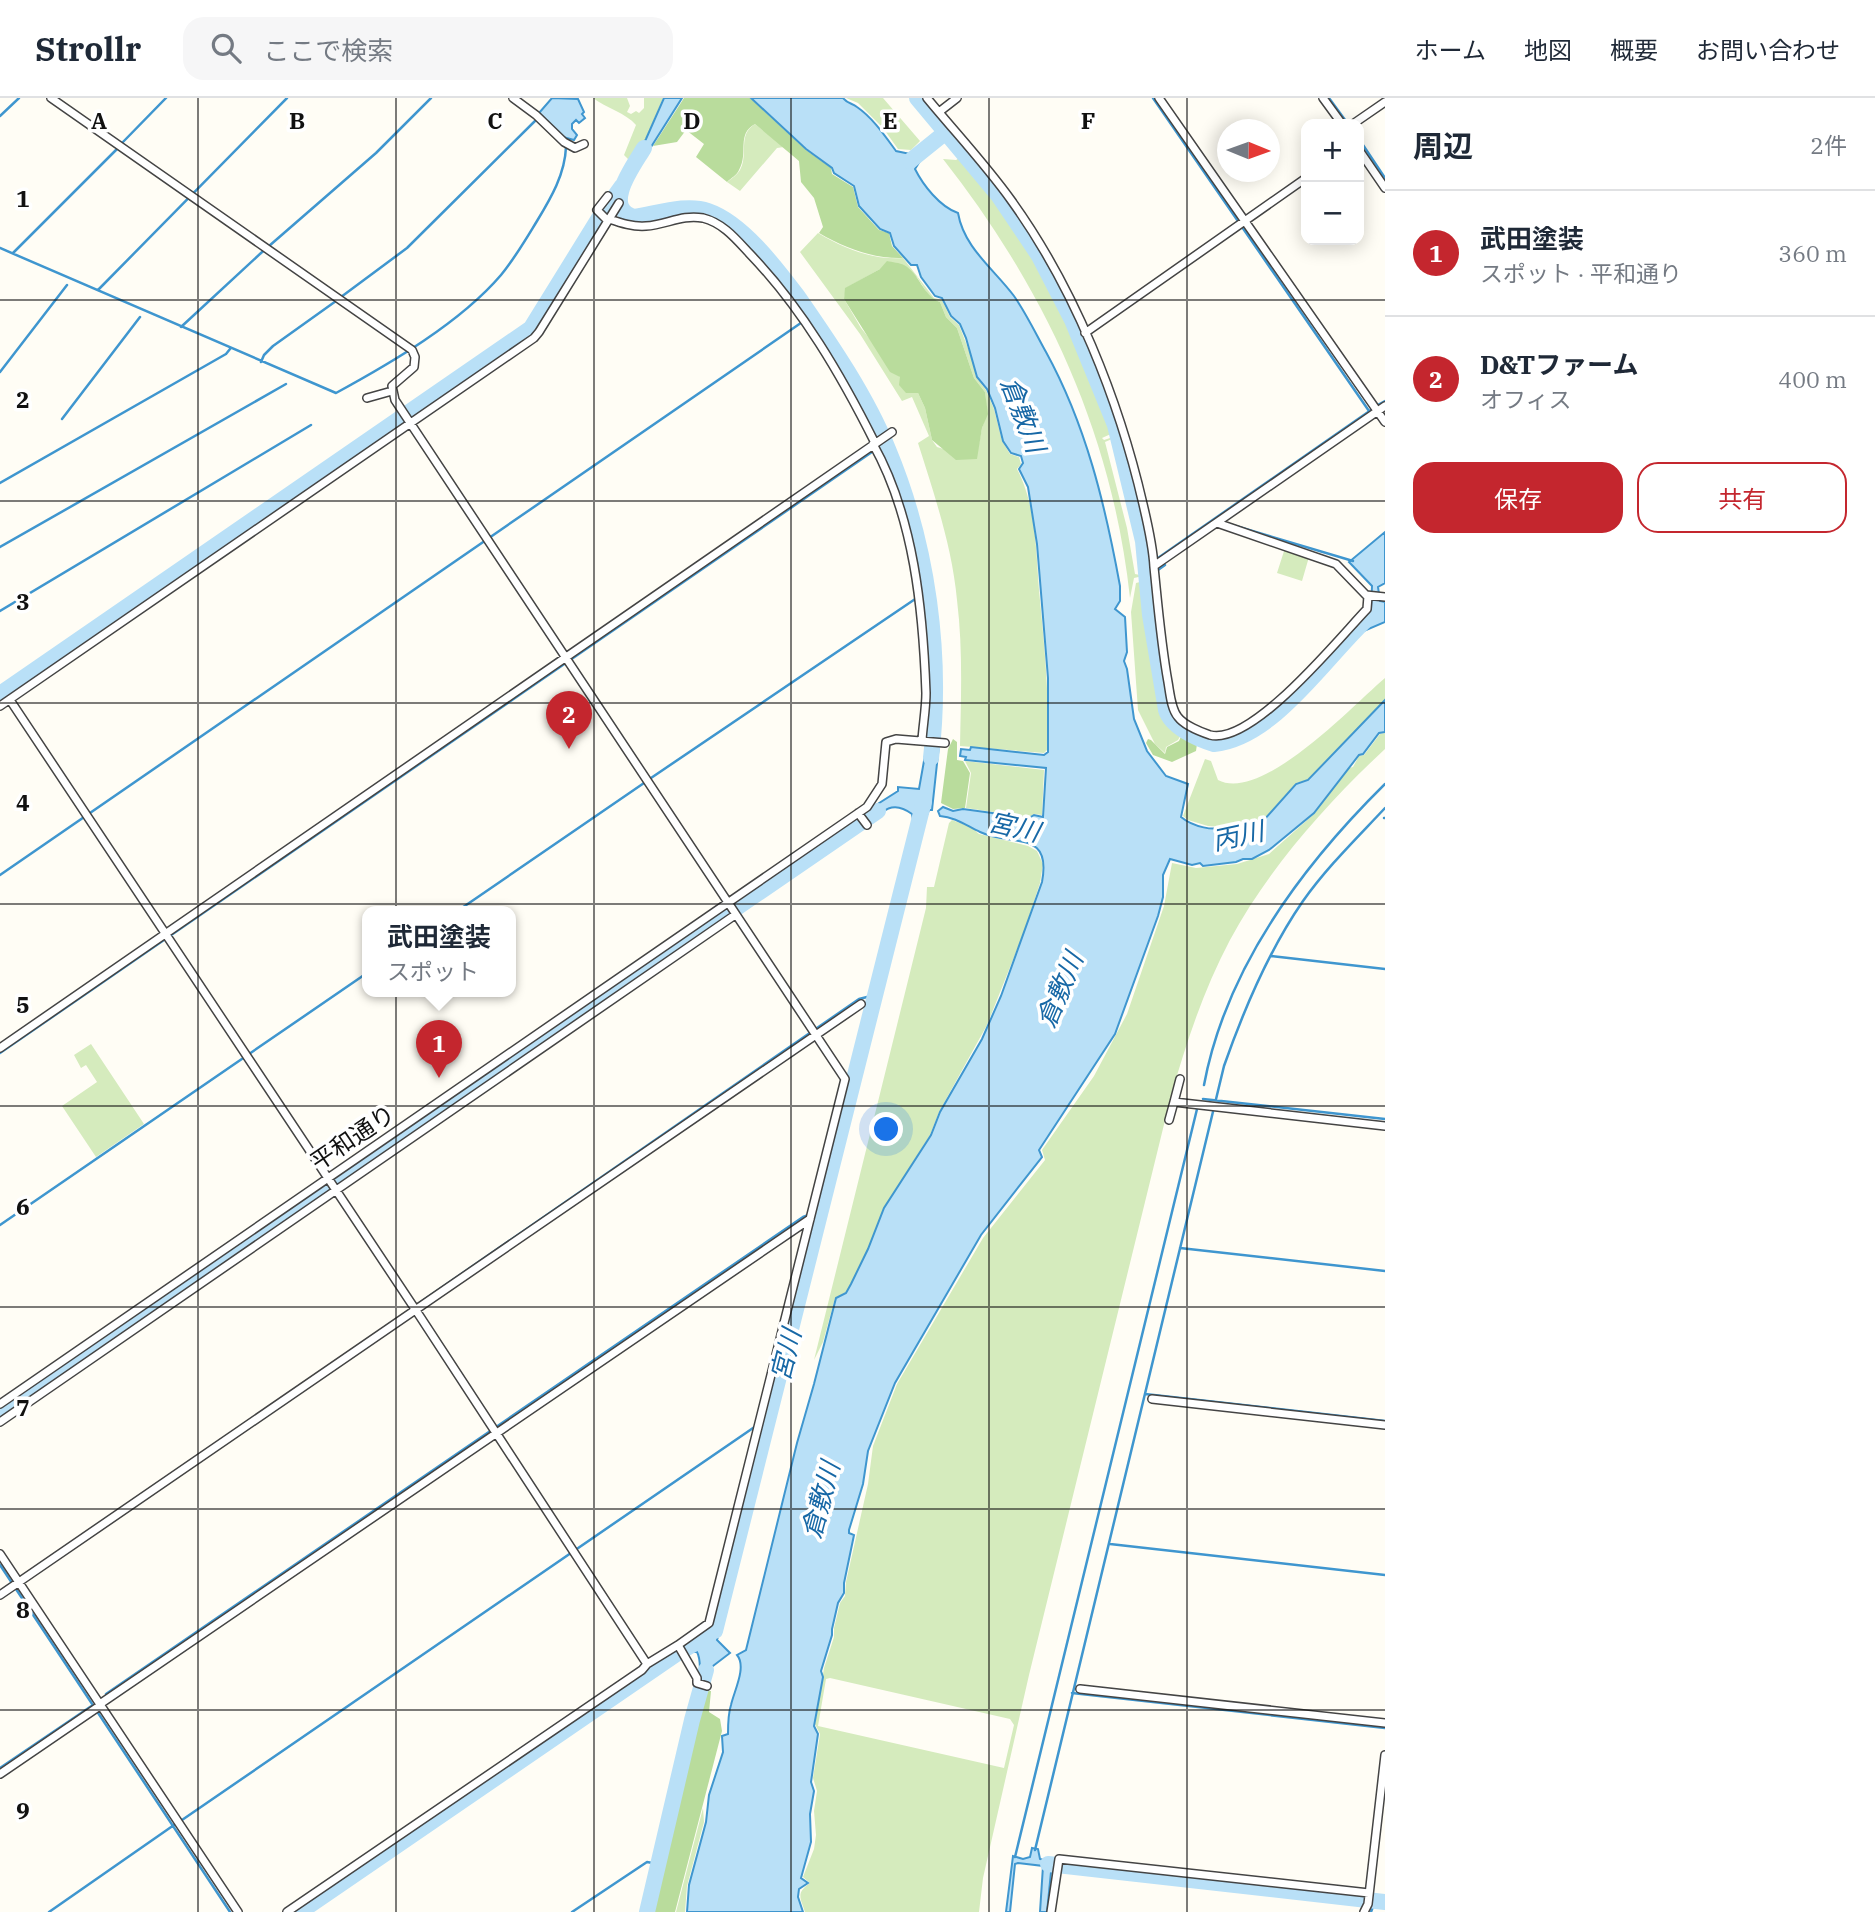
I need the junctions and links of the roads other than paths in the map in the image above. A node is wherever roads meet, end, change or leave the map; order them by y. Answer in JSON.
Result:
{"nodes":[{"id":1,"x":51,"y":98,"type":"edge"},
{"id":2,"x":513,"y":98,"type":"edge"},
{"id":3,"x":927,"y":98,"type":"edge"},
{"id":4,"x":957,"y":98,"type":"edge"},
{"id":5,"x":1159,"y":98,"type":"edge"},
{"id":6,"x":1323,"y":98,"type":"edge"},
{"id":7,"x":1385,"y":102,"type":"edge"},
{"id":8,"x":939,"y":112,"type":"junction"},
{"id":9,"x":1338,"y":119,"type":"edge"},
{"id":10,"x":1360,"y":119,"type":"edge"},
{"id":11,"x":582,"y":146,"type":"dead end"},
{"id":12,"x":1364,"y":157,"type":"edge"},
{"id":13,"x":1301,"y":182,"type":"edge"},
{"id":14,"x":1385,"y":188,"type":"edge"},
{"id":15,"x":608,"y":196,"type":"dead end"},
{"id":16,"x":619,"y":203,"type":"dead end"},
{"id":17,"x":606,"y":217,"type":"junction"},
{"id":18,"x":1242,"y":224,"type":"junction"},
{"id":19,"x":1085,"y":333,"type":"junction"},
{"id":20,"x":392,"y":391,"type":"junction"},
{"id":21,"x":368,"y":398,"type":"dead end"},
{"id":22,"x":1385,"y":406,"type":"edge"},
{"id":23,"x":1377,"y":412,"type":"junction"},
{"id":24,"x":407,"y":418,"type":"junction"},
{"id":25,"x":1385,"y":422,"type":"edge"},
{"id":26,"x":891,"y":433,"type":"dead end"},
{"id":27,"x":875,"y":445,"type":"junction"},
{"id":28,"x":1217,"y":523,"type":"junction"},
{"id":29,"x":1154,"y":566,"type":"junction"},
{"id":30,"x":1370,"y":596,"type":"junction"},
{"id":31,"x":1382,"y":597,"type":"edge"},
{"id":32,"x":567,"y":661,"type":"junction"},
{"id":33,"x":10,"y":699,"type":"junction"},
{"id":34,"x":0,"y":706,"type":"edge"},
{"id":35,"x":924,"y":741,"type":"junction"},
{"id":36,"x":942,"y":742,"type":"dead end"},
{"id":37,"x":859,"y":814,"type":"junction"},
{"id":38,"x":866,"y":825,"type":"dead end"},
{"id":39,"x":728,"y":904,"type":"junction"},
{"id":40,"x":735,"y":914,"type":"junction"},
{"id":41,"x":166,"y":937,"type":"junction"},
{"id":42,"x":861,"y":1003,"type":"dead end"},
{"id":43,"x":813,"y":1032,"type":"junction"},
{"id":44,"x":0,"y":1048,"type":"edge"},
{"id":45,"x":1180,"y":1079,"type":"dead end"},
{"id":46,"x":1174,"y":1102,"type":"junction"},
{"id":47,"x":1169,"y":1120,"type":"dead end"},
{"id":48,"x":1385,"y":1126,"type":"edge"},
{"id":49,"x":328,"y":1180,"type":"junction"},
{"id":50,"x":335,"y":1191,"type":"junction"},
{"id":51,"x":810,"y":1216,"type":"junction"},
{"id":52,"x":413,"y":1308,"type":"junction"},
{"id":53,"x":1152,"y":1399,"type":"dead end"},
{"id":54,"x":0,"y":1404,"type":"edge"},
{"id":55,"x":0,"y":1422,"type":"edge"},
{"id":56,"x":1385,"y":1425,"type":"edge"},
{"id":57,"x":494,"y":1431,"type":"junction"},
{"id":58,"x":0,"y":1554,"type":"edge"},
{"id":59,"x":17,"y":1586,"type":"junction"},
{"id":60,"x":0,"y":1595,"type":"edge"},
{"id":61,"x":679,"y":1646,"type":"junction"},
{"id":62,"x":647,"y":1664,"type":"junction"},
{"id":63,"x":704,"y":1685,"type":"dead end"},
{"id":64,"x":1080,"y":1689,"type":"dead end"},
{"id":65,"x":98,"y":1706,"type":"junction"},
{"id":66,"x":1385,"y":1723,"type":"edge"},
{"id":67,"x":1385,"y":1755,"type":"edge"},
{"id":68,"x":0,"y":1774,"type":"edge"},
{"id":69,"x":1367,"y":1901,"type":"edge"},
{"id":70,"x":238,"y":1912,"type":"edge"},
{"id":71,"x":287,"y":1912,"type":"edge"},
{"id":72,"x":1051,"y":1912,"type":"edge"}],
"edges":[{"from":1,"to":20,"type":"street"},
{"from":2,"to":11,"type":"street"},
{"from":3,"to":8,"type":"street"},
{"from":4,"to":8,"type":"street"},
{"from":5,"to":18,"type":"street"},
{"from":6,"to":9,"type":"street"},
{"from":7,"to":10,"type":"street"},
{"from":8,"to":19,"type":"street"},
{"from":12,"to":14,"type":"street"},
{"from":13,"to":18,"type":"street"},
{"from":15,"to":17,"type":"street"},
{"from":16,"to":17,"type":"street"},
{"from":17,"to":24,"type":"street"},
{"from":17,"to":27,"type":"street"},
{"from":18,"to":19,"type":"street"},
{"from":18,"to":23,"type":"street"},
{"from":19,"to":29,"type":"street"},
{"from":20,"to":21,"type":"street"},
{"from":20,"to":24,"type":"street"},
{"from":22,"to":23,"type":"street"},
{"from":23,"to":25,"type":"street"},
{"from":23,"to":28,"type":"street"},
{"from":24,"to":32,"type":"street"},
{"from":24,"to":33,"type":"street"},
{"from":26,"to":27,"type":"street"},
{"from":27,"to":32,"type":"street"},
{"from":27,"to":35,"type":"street"},
{"from":28,"to":29,"type":"street"},
{"from":28,"to":30,"type":"street"},
{"from":29,"to":30,"type":"street"},
{"from":30,"to":31,"type":"street"},
{"from":32,"to":39,"type":"street"},
{"from":32,"to":41,"type":"street"},
{"from":33,"to":34,"type":"street"},
{"from":33,"to":41,"type":"street"},
{"from":35,"to":36,"type":"street"},
{"from":35,"to":37,"type":"street","name":"平和通り"},
{"from":37,"to":38,"type":"street"},
{"from":37,"to":39,"type":"street","name":"平和通り"},
{"from":39,"to":40,"type":"street"},
{"from":39,"to":49,"type":"street","name":"平和通り"},
{"from":40,"to":43,"type":"street"},
{"from":40,"to":50,"type":"street"},
{"from":41,"to":44,"type":"street"},
{"from":41,"to":49,"type":"street"},
{"from":42,"to":43,"type":"street"},
{"from":43,"to":51,"type":"street"},
{"from":43,"to":52,"type":"street"},
{"from":45,"to":46,"type":"street"},
{"from":46,"to":47,"type":"street"},
{"from":46,"to":48,"type":"street"},
{"from":49,"to":50,"type":"street"},
{"from":49,"to":54,"type":"street","name":"平和通り"},
{"from":50,"to":52,"type":"street"},
{"from":50,"to":55,"type":"street"},
{"from":51,"to":57,"type":"street"},
{"from":51,"to":61,"type":"street"},
{"from":52,"to":57,"type":"street"},
{"from":52,"to":59,"type":"street"},
{"from":53,"to":56,"type":"street"},
{"from":57,"to":62,"type":"street"},
{"from":57,"to":65,"type":"street"},
{"from":58,"to":59,"type":"street"},
{"from":59,"to":60,"type":"street"},
{"from":59,"to":65,"type":"street"},
{"from":61,"to":62,"type":"street"},
{"from":61,"to":63,"type":"street"},
{"from":62,"to":71,"type":"street"},
{"from":64,"to":66,"type":"street"},
{"from":65,"to":68,"type":"street"},
{"from":65,"to":70,"type":"street"},
{"from":67,"to":69,"type":"street"},
{"from":69,"to":72,"type":"street"}]}
